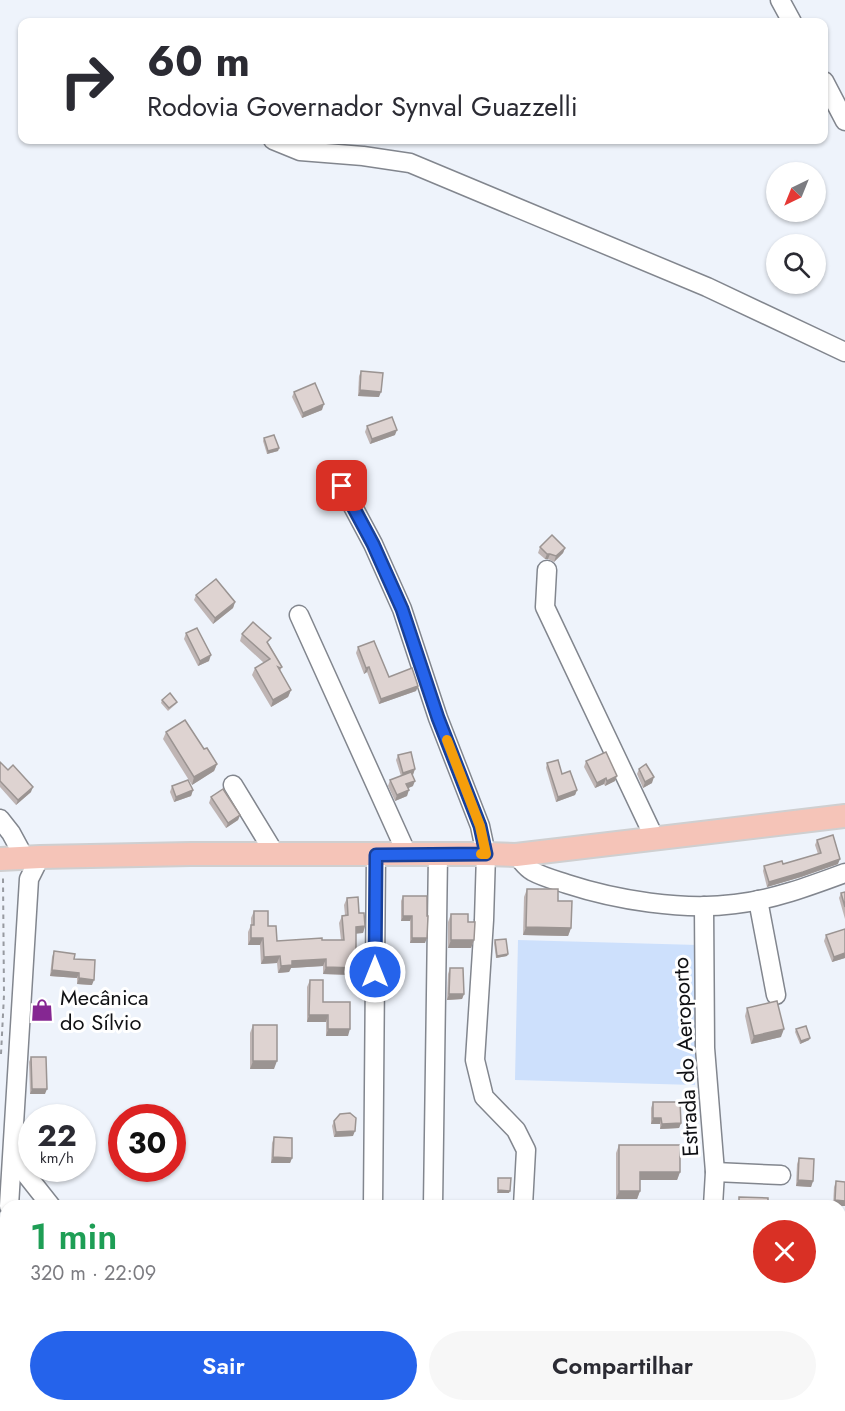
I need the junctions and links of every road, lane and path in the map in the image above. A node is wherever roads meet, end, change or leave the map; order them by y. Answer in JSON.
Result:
{"nodes":[{"id":1,"x":780,"y":0,"type":"edge"},
{"id":2,"x":790,"y":18,"type":"edge"},
{"id":3,"x":828,"y":89,"type":"edge"},
{"id":4,"x":845,"y":121,"type":"edge"},
{"id":5,"x":283,"y":144,"type":"edge"},
{"id":6,"x":845,"y":352,"type":"edge"},
{"id":7,"x":342,"y":486,"type":"dead end"},
{"id":8,"x":547,"y":570,"type":"dead end"},
{"id":9,"x":299,"y":615,"type":"dead end"},
{"id":10,"x":233,"y":785,"type":"dead end"},
{"id":11,"x":845,"y":816,"type":"edge"},
{"id":12,"x":0,"y":819,"type":"edge"},
{"id":13,"x":655,"y":839,"type":"junction"},
{"id":14,"x":276,"y":854,"type":"junction"},
{"id":15,"x":408,"y":854,"type":"junction"},
{"id":16,"x":438,"y":854,"type":"junction"},
{"id":17,"x":486,"y":854,"type":"junction"},
{"id":18,"x":376,"y":855,"type":"junction"},
{"id":19,"x":516,"y":855,"type":"junction"},
{"id":20,"x":17,"y":858,"type":"edge"},
{"id":21,"x":845,"y":873,"type":"edge"},
{"id":22,"x":758,"y":900,"type":"junction"},
{"id":23,"x":704,"y":906,"type":"junction"},
{"id":24,"x":776,"y":995,"type":"dead end"},
{"id":25,"x":1,"y":1054,"type":"edge"},
{"id":26,"x":13,"y":1158,"type":"junction"},
{"id":27,"x":715,"y":1172,"type":"junction"},
{"id":28,"x":781,"y":1175,"type":"dead end"},
{"id":29,"x":10,"y":1200,"type":"edge"},
{"id":30,"x":46,"y":1200,"type":"edge"},
{"id":31,"x":373,"y":1200,"type":"edge"},
{"id":32,"x":433,"y":1200,"type":"edge"},
{"id":33,"x":524,"y":1200,"type":"edge"},
{"id":34,"x":713,"y":1200,"type":"edge"}],
"edges":[{"from":1,"to":2,"type":"street"},
{"from":3,"to":4,"type":"street"},
{"from":5,"to":6,"type":"street"},
{"from":7,"to":17,"type":"street"},
{"from":8,"to":13,"type":"street"},
{"from":9,"to":15,"type":"street"},
{"from":10,"to":14,"type":"street"},
{"from":11,"to":13,"type":"main road"},
{"from":12,"to":20,"type":"street"},
{"from":13,"to":19,"type":"main road"},
{"from":14,"to":18,"type":"main road"},
{"from":14,"to":20,"type":"main road"},
{"from":15,"to":16,"type":"main road"},
{"from":15,"to":18,"type":"main road"},
{"from":16,"to":17,"type":"main road"},
{"from":16,"to":32,"type":"street"},
{"from":17,"to":19,"type":"main road"},
{"from":17,"to":33,"type":"street"},
{"from":18,"to":31,"type":"street"},
{"from":19,"to":23,"type":"street"},
{"from":20,"to":25,"type":"path"},
{"from":20,"to":26,"type":"street"},
{"from":21,"to":22,"type":"street"},
{"from":22,"to":23,"type":"street"},
{"from":22,"to":24,"type":"street"},
{"from":23,"to":27,"type":"street","name":"Estrada do Aeroporto"},
{"from":26,"to":29,"type":"street"},
{"from":26,"to":30,"type":"street"},
{"from":27,"to":28,"type":"street"},
{"from":27,"to":34,"type":"street","name":"Estrada do Aeroporto"}]}
